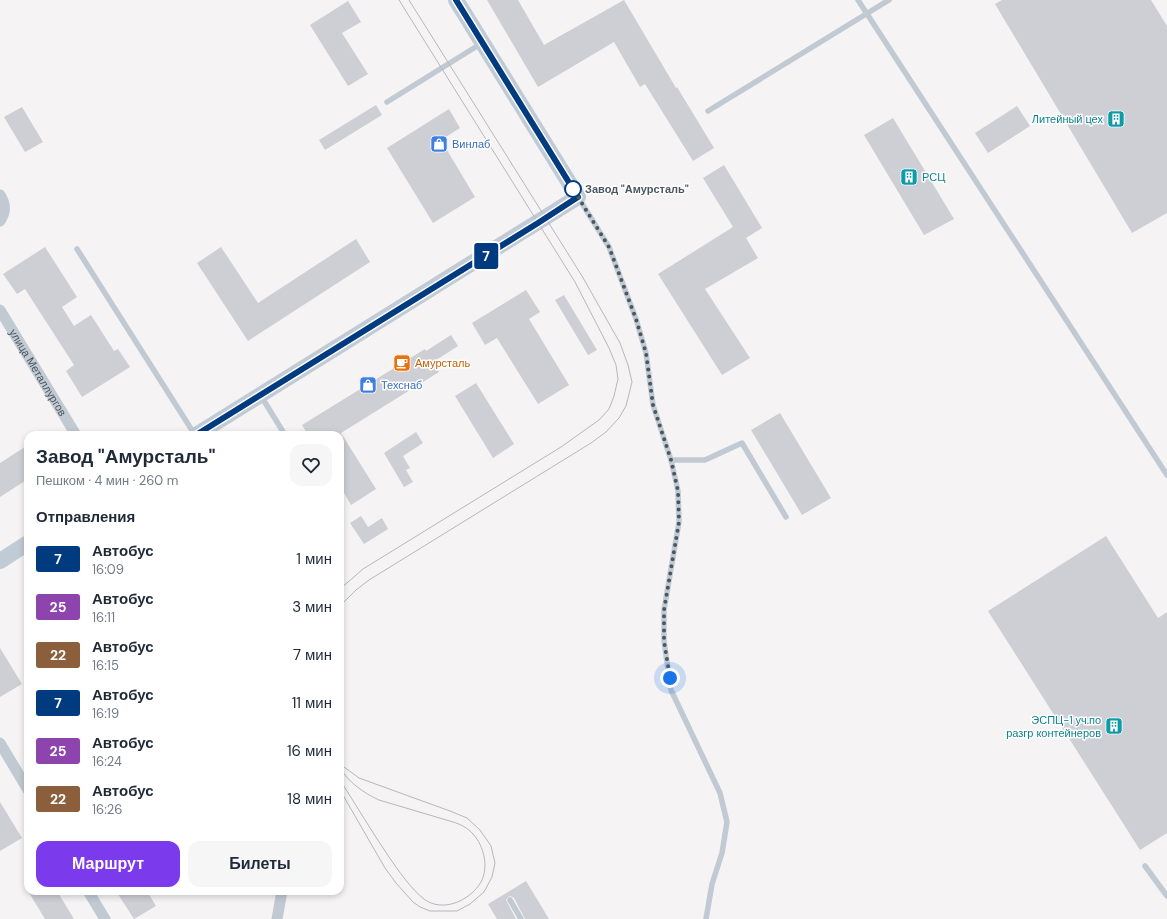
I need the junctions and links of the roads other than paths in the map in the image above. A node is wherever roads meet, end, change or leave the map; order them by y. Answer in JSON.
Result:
{"nodes":[{"id":1,"x":456,"y":0,"type":"edge"},
{"id":2,"x":858,"y":0,"type":"edge"},
{"id":3,"x":889,"y":0,"type":"edge"},
{"id":4,"x":867,"y":13,"type":"junction"},
{"id":5,"x":482,"y":42,"type":"junction"},
{"id":6,"x":387,"y":102,"type":"dead end"},
{"id":7,"x":708,"y":112,"type":"dead end"},
{"id":8,"x":0,"y":195,"type":"edge"},
{"id":9,"x":578,"y":197,"type":"junction"},
{"id":10,"x":0,"y":221,"type":"edge"},
{"id":11,"x":77,"y":249,"type":"dead end"},
{"id":12,"x":0,"y":310,"type":"edge"},
{"id":13,"x":260,"y":396,"type":"junction"},
{"id":14,"x":74,"y":431,"type":"edge"},
{"id":15,"x":193,"y":431,"type":"edge"},
{"id":16,"x":203,"y":431,"type":"edge"},
{"id":17,"x":282,"y":431,"type":"edge"},
{"id":18,"x":671,"y":460,"type":"junction"},
{"id":19,"x":1167,"y":475,"type":"edge"},
{"id":20,"x":786,"y":517,"type":"dead end"},
{"id":21,"x":24,"y":546,"type":"edge"},
{"id":22,"x":0,"y":561,"type":"edge"},
{"id":23,"x":0,"y":744,"type":"edge"},
{"id":24,"x":24,"y":783,"type":"edge"},
{"id":25,"x":1145,"y":866,"type":"dead end"},
{"id":26,"x":90,"y":895,"type":"edge"},
{"id":27,"x":281,"y":895,"type":"edge"},
{"id":28,"x":1167,"y":896,"type":"edge"},
{"id":29,"x":510,"y":900,"type":"dead end"},
{"id":30,"x":105,"y":919,"type":"edge"},
{"id":31,"x":277,"y":919,"type":"edge"},
{"id":32,"x":521,"y":919,"type":"edge"},
{"id":33,"x":706,"y":919,"type":"edge"}],
"edges":[{"from":1,"to":5,"type":"street"},
{"from":2,"to":4,"type":"lane"},
{"from":3,"to":4,"type":"lane"},
{"from":4,"to":7,"type":"lane"},
{"from":4,"to":19,"type":"lane"},
{"from":5,"to":6,"type":"lane"},
{"from":5,"to":9,"type":"street"},
{"from":8,"to":10,"type":"street"},
{"from":9,"to":13,"type":"street"},
{"from":9,"to":18,"type":"lane"},
{"from":11,"to":15,"type":"lane"},
{"from":12,"to":14,"type":"street","name":"улица Металлургов"},
{"from":13,"to":16,"type":"street"},
{"from":13,"to":17,"type":"lane"},
{"from":18,"to":20,"type":"lane"},
{"from":18,"to":33,"type":"lane"},
{"from":21,"to":22,"type":"street"},
{"from":23,"to":24,"type":"street"},
{"from":25,"to":28,"type":"lane"},
{"from":26,"to":30,"type":"street"},
{"from":27,"to":31,"type":"street"},
{"from":29,"to":32,"type":"lane"}]}
